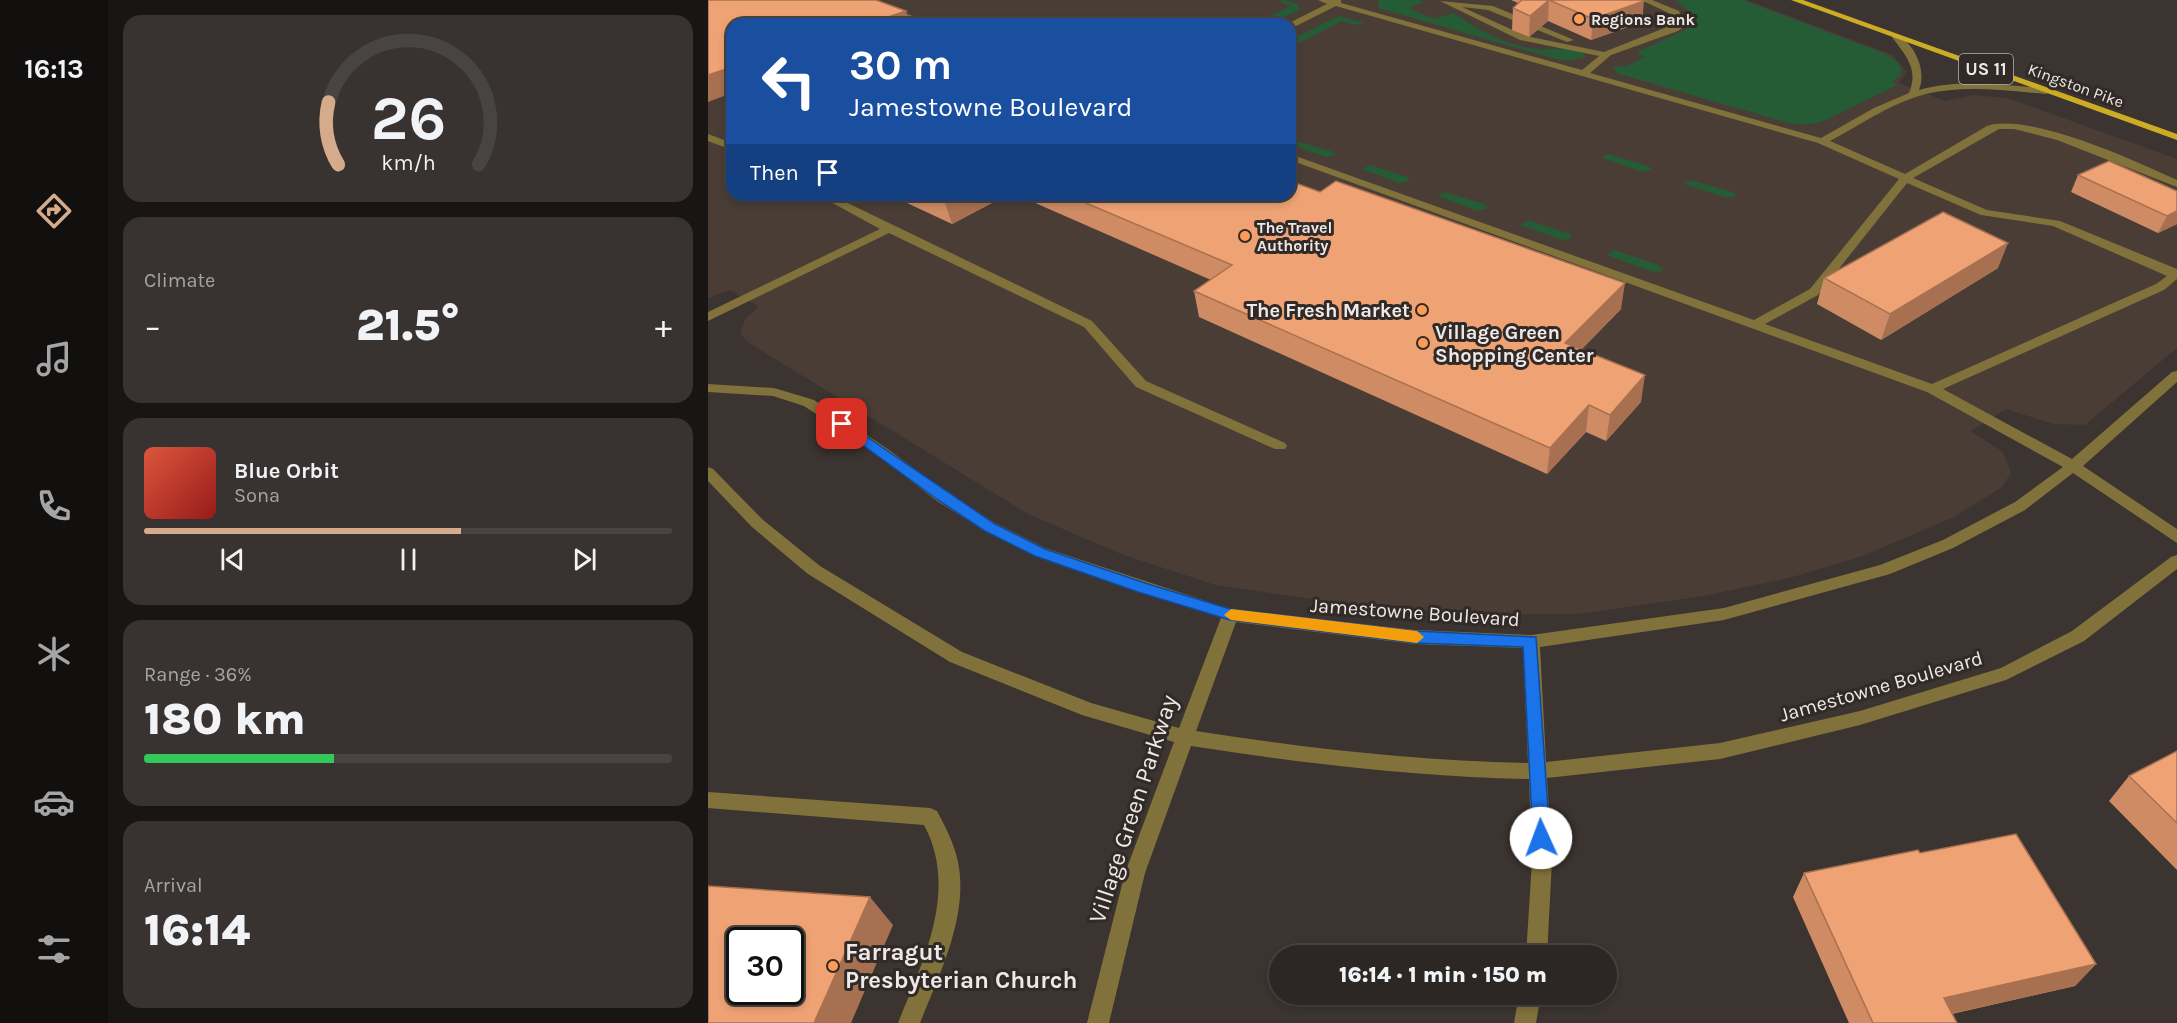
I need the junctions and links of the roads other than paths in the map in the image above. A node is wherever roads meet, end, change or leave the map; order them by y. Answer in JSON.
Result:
{"nodes":[{"id":1,"x":864,"y":0,"type":"edge"},
{"id":2,"x":1322,"y":0,"type":"edge"},
{"id":3,"x":1445,"y":0,"type":"edge"},
{"id":4,"x":1645,"y":0,"type":"edge"},
{"id":5,"x":1795,"y":0,"type":"edge"},
{"id":6,"x":1338,"y":2,"type":"edge"},
{"id":7,"x":913,"y":18,"type":"edge"},
{"id":8,"x":1296,"y":23,"type":"edge"},
{"id":9,"x":1896,"y":37,"type":"junction"},
{"id":10,"x":1606,"y":55,"type":"junction"},
{"id":11,"x":1583,"y":74,"type":"junction"},
{"id":12,"x":2046,"y":91,"type":"junction"},
{"id":13,"x":1913,"y":94,"type":"junction"},
{"id":14,"x":708,"y":137,"type":"edge"},
{"id":15,"x":2177,"y":137,"type":"edge"},
{"id":16,"x":1822,"y":141,"type":"junction"},
{"id":17,"x":726,"y":144,"type":"edge"},
{"id":18,"x":1296,"y":159,"type":"edge"},
{"id":19,"x":1905,"y":178,"type":"junction"},
{"id":20,"x":2177,"y":184,"type":"edge"},
{"id":21,"x":834,"y":201,"type":"edge"},
{"id":22,"x":889,"y":230,"type":"junction"},
{"id":23,"x":2176,"y":274,"type":"edge"},
{"id":24,"x":708,"y":317,"type":"edge"},
{"id":25,"x":1755,"y":325,"type":"junction"},
{"id":26,"x":2177,"y":375,"type":"edge"},
{"id":27,"x":708,"y":388,"type":"edge"},
{"id":28,"x":1932,"y":389,"type":"junction"},
{"id":29,"x":1280,"y":446,"type":"dead end"},
{"id":30,"x":2073,"y":466,"type":"junction"},
{"id":31,"x":708,"y":472,"type":"edge"},
{"id":32,"x":2177,"y":537,"type":"edge"},
{"id":33,"x":2177,"y":561,"type":"edge"},
{"id":34,"x":1230,"y":615,"type":"junction"},
{"id":35,"x":1531,"y":642,"type":"junction"},
{"id":36,"x":1183,"y":737,"type":"junction"},
{"id":37,"x":1539,"y":771,"type":"junction"},
{"id":38,"x":708,"y":800,"type":"edge"},
{"id":39,"x":1537,"y":945,"type":"edge"},
{"id":40,"x":1528,"y":1005,"type":"edge"},
{"id":41,"x":909,"y":1023,"type":"edge"},
{"id":42,"x":1098,"y":1023,"type":"edge"},
{"id":43,"x":1525,"y":1023,"type":"edge"}],
"edges":[{"from":1,"to":7,"type":"street"},
{"from":2,"to":6,"type":"street"},
{"from":3,"to":10,"type":"street"},
{"from":3,"to":10,"type":"street"},
{"from":4,"to":10,"type":"street"},
{"from":5,"to":9,"type":"main road","name":"Kingston Pike","number":"US 11"},
{"from":6,"to":8,"type":"street"},
{"from":6,"to":11,"type":"street"},
{"from":9,"to":12,"type":"main road","name":"Kingston Pike","number":"US 11"},
{"from":9,"to":13,"type":"street"},
{"from":10,"to":11,"type":"street"},
{"from":11,"to":16,"type":"street"},
{"from":12,"to":13,"type":"street"},
{"from":12,"to":15,"type":"main road","name":"Kingston Pike","number":"US 11"},
{"from":13,"to":16,"type":"street"},
{"from":14,"to":17,"type":"street"},
{"from":16,"to":19,"type":"street"},
{"from":18,"to":25,"type":"street"},
{"from":19,"to":20,"type":"street"},
{"from":19,"to":23,"type":"street"},
{"from":19,"to":25,"type":"street"},
{"from":21,"to":22,"type":"street"},
{"from":22,"to":24,"type":"street"},
{"from":22,"to":29,"type":"street"},
{"from":23,"to":28,"type":"street"},
{"from":25,"to":28,"type":"street"},
{"from":26,"to":30,"type":"street","name":"Jamestowne Boulevard"},
{"from":27,"to":34,"type":"street","name":"Jamestowne Boulevard"},
{"from":28,"to":30,"type":"street"},
{"from":30,"to":32,"type":"street"},
{"from":30,"to":35,"type":"street","name":"Jamestowne Boulevard"},
{"from":31,"to":36,"type":"street","name":"Jamestowne Boulevard"},
{"from":33,"to":37,"type":"street","name":"Jamestowne Boulevard"},
{"from":34,"to":35,"type":"street","name":"Jamestowne Boulevard"},
{"from":34,"to":36,"type":"street","name":"Village Green Parkway"},
{"from":35,"to":37,"type":"street"},
{"from":36,"to":37,"type":"street","name":"Jamestowne Boulevard"},
{"from":36,"to":42,"type":"street","name":"Village Green Parkway"},
{"from":37,"to":39,"type":"street"},
{"from":38,"to":41,"type":"street"},
{"from":40,"to":43,"type":"street"}]}
